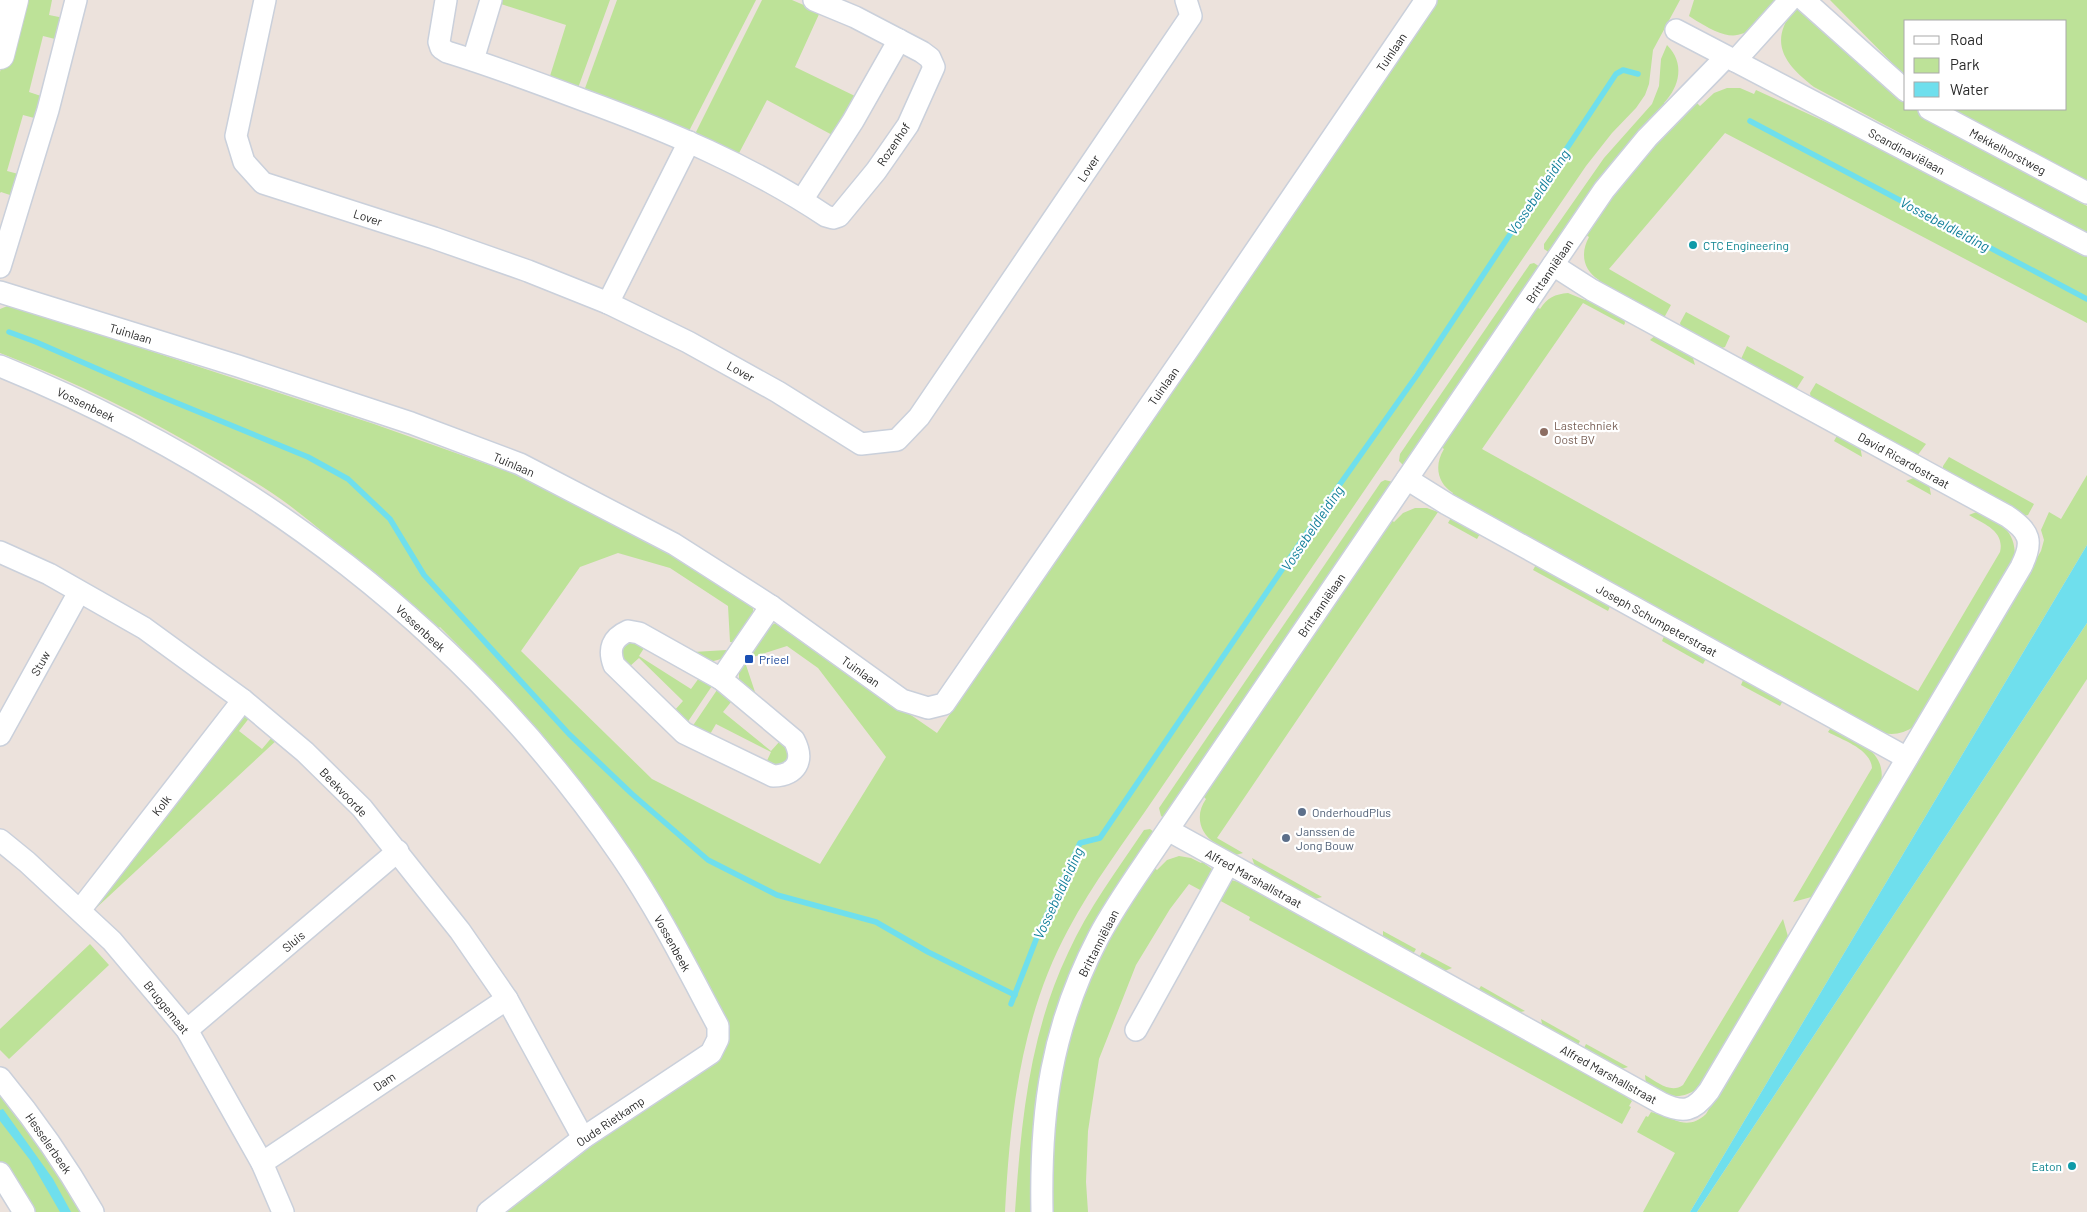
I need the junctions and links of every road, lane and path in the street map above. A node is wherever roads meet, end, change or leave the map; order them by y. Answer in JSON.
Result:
{"nodes":[{"id":1,"x":14,"y":0,"type":"edge"},
{"id":2,"x":76,"y":0,"type":"edge"},
{"id":3,"x":266,"y":0,"type":"edge"},
{"id":4,"x":446,"y":0,"type":"edge"},
{"id":5,"x":491,"y":0,"type":"edge"},
{"id":6,"x":814,"y":0,"type":"edge"},
{"id":7,"x":1186,"y":0,"type":"edge"},
{"id":8,"x":1426,"y":0,"type":"edge"},
{"id":9,"x":1790,"y":0,"type":"edge"},
{"id":10,"x":1804,"y":0,"type":"edge"},
{"id":11,"x":1676,"y":30,"type":"dead end"},
{"id":12,"x":900,"y":40,"type":"junction"},
{"id":13,"x":0,"y":55,"type":"edge"},
{"id":14,"x":1731,"y":59,"type":"junction"},
{"id":15,"x":473,"y":60,"type":"junction"},
{"id":16,"x":1904,"y":89,"type":"edge"},
{"id":17,"x":1931,"y":110,"type":"edge"},
{"id":18,"x":689,"y":142,"type":"junction"},
{"id":19,"x":2087,"y":193,"type":"edge"},
{"id":20,"x":802,"y":200,"type":"junction"},
{"id":21,"x":2087,"y":245,"type":"edge"},
{"id":22,"x":1553,"y":265,"type":"junction"},
{"id":23,"x":0,"y":267,"type":"edge"},
{"id":24,"x":0,"y":292,"type":"edge"},
{"id":25,"x":608,"y":303,"type":"junction"},
{"id":26,"x":0,"y":366,"type":"edge"},
{"id":27,"x":1407,"y":479,"type":"junction"},
{"id":28,"x":0,"y":552,"type":"edge"},
{"id":29,"x":79,"y":592,"type":"junction"},
{"id":30,"x":771,"y":606,"type":"junction"},
{"id":31,"x":721,"y":679,"type":"junction"},
{"id":32,"x":242,"y":700,"type":"junction"},
{"id":33,"x":0,"y":735,"type":"edge"},
{"id":34,"x":1908,"y":758,"type":"junction"},
{"id":35,"x":1168,"y":830,"type":"junction"},
{"id":36,"x":0,"y":840,"type":"edge"},
{"id":37,"x":398,"y":851,"type":"junction"},
{"id":38,"x":1228,"y":864,"type":"junction"},
{"id":39,"x":80,"y":910,"type":"junction"},
{"id":40,"x":507,"y":998,"type":"junction"},
{"id":41,"x":718,"y":1026,"type":"joint"},
{"id":42,"x":187,"y":1030,"type":"junction"},
{"id":43,"x":1136,"y":1030,"type":"dead end"},
{"id":44,"x":0,"y":1078,"type":"edge"},
{"id":45,"x":583,"y":1138,"type":"junction"},
{"id":46,"x":262,"y":1163,"type":"junction"},
{"id":47,"x":0,"y":1173,"type":"edge"},
{"id":48,"x":24,"y":1212,"type":"edge"},
{"id":49,"x":93,"y":1212,"type":"edge"},
{"id":50,"x":283,"y":1212,"type":"edge"},
{"id":51,"x":488,"y":1212,"type":"edge"},
{"id":52,"x":1042,"y":1212,"type":"edge"}],
"edges":[{"from":1,"to":13,"type":"street"},
{"from":2,"to":23,"type":"street"},
{"from":3,"to":25,"type":"street","name":"Lover"},
{"from":4,"to":15,"type":"street","name":"Rozenhof"},
{"from":5,"to":15,"type":"street"},
{"from":6,"to":12,"type":"street","name":"Rozenhof"},
{"from":7,"to":25,"type":"street","name":"Lover"},
{"from":8,"to":30,"type":"street","name":"Tuinlaan"},
{"from":9,"to":14,"type":"street","name":"Brittanniëlaan"},
{"from":10,"to":16,"type":"street"},
{"from":11,"to":14,"type":"street"},
{"from":12,"to":20,"type":"street"},
{"from":12,"to":20,"type":"street","name":"Rozenhof"},
{"from":14,"to":21,"type":"street","name":"Scandinaviëlaan"},
{"from":14,"to":22,"type":"street","name":"Brittanniëlaan"},
{"from":15,"to":18,"type":"street","name":"Rozenhof"},
{"from":17,"to":19,"type":"street","name":"Mekkelhorstweg"},
{"from":18,"to":20,"type":"street","name":"Rozenhof"},
{"from":18,"to":25,"type":"street"},
{"from":22,"to":27,"type":"street","name":"Brittanniëlaan"},
{"from":22,"to":34,"type":"street","name":"David Ricardostraat"},
{"from":24,"to":30,"type":"street","name":"Tuinlaan"},
{"from":26,"to":41,"type":"street","name":"Vossenbeek"},
{"from":27,"to":34,"type":"street","name":"Joseph Schumpeterstraat"},
{"from":27,"to":35,"type":"street","name":"Brittanniëlaan"},
{"from":28,"to":29,"type":"street","name":"Beekvoorde"},
{"from":29,"to":32,"type":"street","name":"Beekvoorde"},
{"from":29,"to":33,"type":"street","name":"Stuw"},
{"from":30,"to":31,"type":"street"},
{"from":31,"to":31,"type":"street"},
{"from":32,"to":37,"type":"street","name":"Beekvoorde"},
{"from":32,"to":39,"type":"street","name":"Kolk"},
{"from":34,"to":38,"type":"street","name":"Alfred Marshallstraat"},
{"from":35,"to":38,"type":"street","name":"Alfred Marshallstraat"},
{"from":35,"to":52,"type":"street","name":"Brittanniëlaan"},
{"from":36,"to":39,"type":"street","name":"Bruggemaat"},
{"from":37,"to":40,"type":"street","name":"Beekvoorde"},
{"from":37,"to":42,"type":"street","name":"Sluis"},
{"from":38,"to":43,"type":"street"},
{"from":39,"to":42,"type":"street","name":"Bruggemaat"},
{"from":40,"to":45,"type":"street","name":"Beekvoorde"},
{"from":40,"to":46,"type":"street","name":"Dam"},
{"from":41,"to":45,"type":"street","name":"Oude Rietkamp"},
{"from":42,"to":46,"type":"street","name":"Bruggemaat"},
{"from":44,"to":49,"type":"street","name":"Hesselerbeek"},
{"from":45,"to":51,"type":"street","name":"Oude Rietkamp"},
{"from":46,"to":50,"type":"street","name":"Bruggemaat"},
{"from":47,"to":48,"type":"street"}]}
